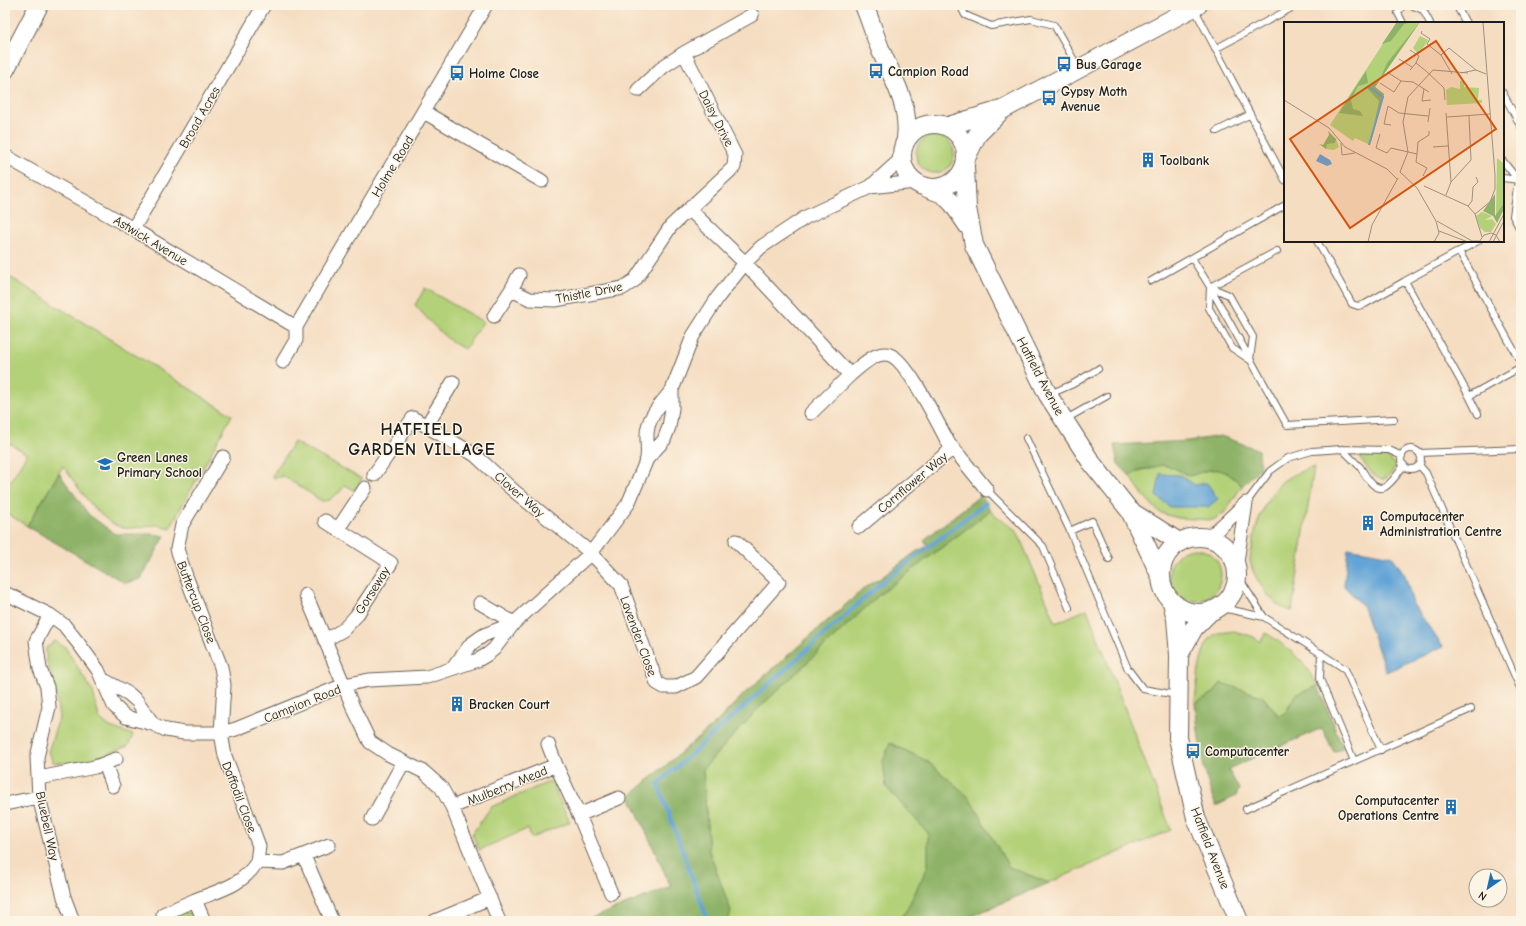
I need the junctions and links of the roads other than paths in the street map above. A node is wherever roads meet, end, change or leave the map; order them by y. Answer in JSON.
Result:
{"nodes":[{"id":1,"x":38,"y":5,"type":"edge"},
{"id":2,"x":264,"y":5,"type":"edge"},
{"id":3,"x":486,"y":5,"type":"edge"},
{"id":4,"x":864,"y":5,"type":"edge"},
{"id":5,"x":960,"y":5,"type":"edge"},
{"id":6,"x":1297,"y":5,"type":"edge"},
{"id":7,"x":1403,"y":5,"type":"edge"},
{"id":8,"x":1411,"y":5,"type":"edge"},
{"id":9,"x":1456,"y":5,"type":"edge"},
{"id":10,"x":1196,"y":6,"type":"edge"},
{"id":11,"x":752,"y":15,"type":"dead end"},
{"id":12,"x":1402,"y":22,"type":"edge"},
{"id":13,"x":1429,"y":22,"type":"edge"},
{"id":14,"x":1465,"y":22,"type":"edge"},
{"id":15,"x":1215,"y":49,"type":"junction"},
{"id":16,"x":684,"y":53,"type":"junction"},
{"id":17,"x":1078,"y":69,"type":"junction"},
{"id":18,"x":5,"y":70,"type":"edge"},
{"id":19,"x":899,"y":89,"type":"junction"},
{"id":20,"x":638,"y":90,"type":"dead end"},
{"id":21,"x":1504,"y":95,"type":"edge"},
{"id":22,"x":1004,"y":109,"type":"junction"},
{"id":23,"x":424,"y":112,"type":"junction"},
{"id":24,"x":1249,"y":114,"type":"junction"},
{"id":25,"x":942,"y":124,"type":"junction"},
{"id":26,"x":1521,"y":127,"type":"edge"},
{"id":27,"x":1217,"y":131,"type":"dead end"},
{"id":28,"x":906,"y":139,"type":"junction"},
{"id":29,"x":5,"y":156,"type":"edge"},
{"id":30,"x":901,"y":158,"type":"junction"},
{"id":31,"x":1504,"y":162,"type":"edge"},
{"id":32,"x":965,"y":163,"type":"junction"},
{"id":33,"x":1284,"y":178,"type":"edge"},
{"id":34,"x":1504,"y":178,"type":"edge"},
{"id":35,"x":1520,"y":180,"type":"edge"},
{"id":36,"x":542,"y":181,"type":"dead end"},
{"id":37,"x":920,"y":185,"type":"junction"},
{"id":38,"x":870,"y":187,"type":"junction"},
{"id":39,"x":1284,"y":206,"type":"edge"},
{"id":40,"x":689,"y":209,"type":"junction"},
{"id":41,"x":133,"y":229,"type":"junction"},
{"id":42,"x":970,"y":230,"type":"junction"},
{"id":43,"x":1521,"y":231,"type":"edge"},
{"id":44,"x":1318,"y":242,"type":"edge"},
{"id":45,"x":1476,"y":242,"type":"edge"},
{"id":46,"x":1277,"y":251,"type":"dead end"},
{"id":47,"x":1459,"y":251,"type":"junction"},
{"id":48,"x":1192,"y":258,"type":"junction"},
{"id":49,"x":745,"y":263,"type":"junction"},
{"id":50,"x":519,"y":275,"type":"dead end"},
{"id":51,"x":1151,"y":281,"type":"dead end"},
{"id":52,"x":1405,"y":281,"type":"junction"},
{"id":53,"x":1210,"y":287,"type":"junction"},
{"id":54,"x":511,"y":290,"type":"junction"},
{"id":55,"x":494,"y":316,"type":"dead end"},
{"id":56,"x":296,"y":327,"type":"junction"},
{"id":57,"x":1250,"y":360,"type":"junction"},
{"id":58,"x":283,"y":362,"type":"dead end"},
{"id":59,"x":1521,"y":363,"type":"edge"},
{"id":60,"x":1521,"y":367,"type":"edge"},
{"id":61,"x":1098,"y":369,"type":"dead end"},
{"id":62,"x":850,"y":375,"type":"junction"},
{"id":63,"x":453,"y":382,"type":"dead end"},
{"id":64,"x":672,"y":390,"type":"junction"},
{"id":65,"x":1048,"y":395,"type":"junction"},
{"id":66,"x":1107,"y":396,"type":"dead end"},
{"id":67,"x":1469,"y":396,"type":"junction"},
{"id":68,"x":811,"y":413,"type":"dead end"},
{"id":69,"x":1478,"y":414,"type":"dead end"},
{"id":70,"x":1064,"y":420,"type":"junction"},
{"id":71,"x":1394,"y":420,"type":"dead end"},
{"id":72,"x":427,"y":425,"type":"junction"},
{"id":73,"x":1026,"y":438,"type":"dead end"},
{"id":74,"x":953,"y":448,"type":"junction"},
{"id":75,"x":1342,"y":449,"type":"junction"},
{"id":76,"x":1521,"y":449,"type":"edge"},
{"id":77,"x":1419,"y":453,"type":"junction"},
{"id":78,"x":1402,"y":456,"type":"junction"},
{"id":79,"x":223,"y":457,"type":"dead end"},
{"id":80,"x":647,"y":459,"type":"junction"},
{"id":81,"x":1404,"y":465,"type":"junction"},
{"id":82,"x":1419,"y":465,"type":"junction"},
{"id":83,"x":374,"y":475,"type":"dead end"},
{"id":84,"x":365,"y":488,"type":"dead end"},
{"id":85,"x":987,"y":490,"type":"joint"},
{"id":86,"x":1246,"y":503,"type":"junction"},
{"id":87,"x":1130,"y":511,"type":"junction"},
{"id":88,"x":325,"y":521,"type":"dead end"},
{"id":89,"x":858,"y":527,"type":"dead end"},
{"id":90,"x":338,"y":529,"type":"junction"},
{"id":91,"x":1070,"y":530,"type":"junction"},
{"id":92,"x":1208,"y":538,"type":"junction"},
{"id":93,"x":736,"y":541,"type":"dead end"},
{"id":94,"x":1179,"y":542,"type":"junction"},
{"id":95,"x":591,"y":553,"type":"junction"},
{"id":96,"x":1109,"y":559,"type":"dead end"},
{"id":97,"x":1236,"y":571,"type":"junction"},
{"id":98,"x":1160,"y":575,"type":"junction"},
{"id":99,"x":5,"y":593,"type":"edge"},
{"id":100,"x":306,"y":596,"type":"dead end"},
{"id":101,"x":1172,"y":602,"type":"junction"},
{"id":102,"x":480,"y":603,"type":"dead end"},
{"id":103,"x":1069,"y":608,"type":"dead end"},
{"id":104,"x":1214,"y":609,"type":"junction"},
{"id":105,"x":50,"y":615,"type":"junction"},
{"id":106,"x":1264,"y":617,"type":"junction"},
{"id":107,"x":514,"y":623,"type":"junction"},
{"id":108,"x":326,"y":640,"type":"junction"},
{"id":109,"x":1321,"y":653,"type":"junction"},
{"id":110,"x":1179,"y":655,"type":"junction"},
{"id":111,"x":453,"y":668,"type":"junction"},
{"id":112,"x":102,"y":679,"type":"junction"},
{"id":113,"x":344,"y":685,"type":"junction"},
{"id":114,"x":1521,"y":690,"type":"edge"},
{"id":115,"x":1179,"y":696,"type":"junction"},
{"id":116,"x":1521,"y":705,"type":"edge"},
{"id":117,"x":1471,"y":709,"type":"dead end"},
{"id":118,"x":1521,"y":714,"type":"edge"},
{"id":119,"x":153,"y":724,"type":"junction"},
{"id":120,"x":221,"y":733,"type":"junction"},
{"id":121,"x":548,"y":744,"type":"dead end"},
{"id":122,"x":1381,"y":750,"type":"junction"},
{"id":123,"x":1354,"y":761,"type":"junction"},
{"id":124,"x":403,"y":763,"type":"junction"},
{"id":125,"x":556,"y":765,"type":"junction"},
{"id":126,"x":38,"y":778,"type":"junction"},
{"id":127,"x":113,"y":786,"type":"dead end"},
{"id":128,"x":40,"y":797,"type":"junction"},
{"id":129,"x":619,"y":798,"type":"dead end"},
{"id":130,"x":5,"y":804,"type":"edge"},
{"id":131,"x":452,"y":807,"type":"junction"},
{"id":132,"x":1246,"y":808,"type":"dead end"},
{"id":133,"x":579,"y":815,"type":"junction"},
{"id":134,"x":372,"y":819,"type":"dead end"},
{"id":135,"x":329,"y":845,"type":"dead end"},
{"id":136,"x":304,"y":856,"type":"junction"},
{"id":137,"x":257,"y":862,"type":"junction"},
{"id":138,"x":611,"y":893,"type":"dead end"},
{"id":139,"x":490,"y":898,"type":"junction"},
{"id":140,"x":195,"y":900,"type":"junction"},
{"id":141,"x":163,"y":914,"type":"dead end"},
{"id":142,"x":74,"y":921,"type":"edge"},
{"id":143,"x":204,"y":921,"type":"edge"},
{"id":144,"x":332,"y":921,"type":"edge"},
{"id":145,"x":435,"y":921,"type":"edge"},
{"id":146,"x":499,"y":921,"type":"edge"},
{"id":147,"x":1240,"y":921,"type":"edge"}],
"edges":[{"from":1,"to":18,"type":"street"},
{"from":2,"to":41,"type":"street","name":"Broad Acres"},
{"from":3,"to":23,"type":"street","name":"Holme Road"},
{"from":4,"to":19,"type":"street"},
{"from":5,"to":17,"type":"lane"},
{"from":6,"to":15,"type":"lane"},
{"from":7,"to":12,"type":"lane"},
{"from":8,"to":13,"type":"lane"},
{"from":9,"to":14,"type":"lane"},
{"from":10,"to":15,"type":"lane"},
{"from":10,"to":17,"type":"street"},
{"from":11,"to":16,"type":"street"},
{"from":15,"to":24,"type":"lane"},
{"from":16,"to":20,"type":"street"},
{"from":16,"to":40,"type":"street","name":"Daisy Drive"},
{"from":17,"to":22,"type":"street"},
{"from":19,"to":25,"type":"street"},
{"from":19,"to":28,"type":"street"},
{"from":21,"to":26,"type":"lane"},
{"from":22,"to":25,"type":"street"},
{"from":22,"to":32,"type":"street"},
{"from":23,"to":36,"type":"street"},
{"from":23,"to":56,"type":"street","name":"Holme Road"},
{"from":24,"to":27,"type":"lane"},
{"from":24,"to":33,"type":"lane"},
{"from":25,"to":28,"type":"street"},
{"from":25,"to":32,"type":"street"},
{"from":28,"to":30,"type":"street"},
{"from":29,"to":41,"type":"street","name":"Astwick Avenue"},
{"from":30,"to":37,"type":"street"},
{"from":30,"to":38,"type":"street"},
{"from":31,"to":35,"type":"lane"},
{"from":32,"to":37,"type":"street"},
{"from":32,"to":42,"type":"street","name":"Hatfield Avenue"},
{"from":34,"to":35,"type":"lane"},
{"from":35,"to":43,"type":"lane"},
{"from":37,"to":38,"type":"street"},
{"from":37,"to":42,"type":"street","name":"Hatfield Avenue"},
{"from":38,"to":49,"type":"street","name":"Campion Road"},
{"from":39,"to":48,"type":"lane"},
{"from":40,"to":49,"type":"street"},
{"from":40,"to":54,"type":"street","name":"Thistle Drive"},
{"from":41,"to":56,"type":"street","name":"Astwick Avenue"},
{"from":42,"to":65,"type":"street","name":"Hatfield Avenue"},
{"from":44,"to":52,"type":"lane"},
{"from":45,"to":47,"type":"lane"},
{"from":46,"to":53,"type":"lane"},
{"from":47,"to":52,"type":"lane"},
{"from":47,"to":59,"type":"lane"},
{"from":48,"to":51,"type":"lane"},
{"from":48,"to":53,"type":"lane"},
{"from":49,"to":62,"type":"street"},
{"from":49,"to":64,"type":"street","name":"Campion Road"},
{"from":50,"to":54,"type":"street"},
{"from":52,"to":67,"type":"lane"},
{"from":53,"to":57,"type":"lane"},
{"from":53,"to":57,"type":"lane"},
{"from":53,"to":57,"type":"lane"},
{"from":54,"to":55,"type":"street"},
{"from":56,"to":58,"type":"street"},
{"from":57,"to":71,"type":"lane"},
{"from":60,"to":67,"type":"lane"},
{"from":61,"to":65,"type":"lane"},
{"from":62,"to":68,"type":"street","name":"Cornflower Way"},
{"from":62,"to":74,"type":"street","name":"Cornflower Way"},
{"from":63,"to":72,"type":"street"},
{"from":64,"to":80,"type":"street","name":"Campion Road"},
{"from":64,"to":80,"type":"street","name":"Campion Road"},
{"from":65,"to":70,"type":"street","name":"Hatfield Avenue"},
{"from":66,"to":70,"type":"lane"},
{"from":67,"to":69,"type":"lane"},
{"from":70,"to":87,"type":"street","name":"Hatfield Avenue"},
{"from":72,"to":83,"type":"street","name":"Clover Way"},
{"from":72,"to":95,"type":"street","name":"Clover Way"},
{"from":73,"to":91,"type":"lane"},
{"from":74,"to":85,"type":"street"},
{"from":74,"to":89,"type":"street","name":"Cornflower Way"},
{"from":75,"to":78,"type":"lane"},
{"from":75,"to":81,"type":"lane"},
{"from":75,"to":86,"type":"lane"},
{"from":76,"to":77,"type":"lane"},
{"from":77,"to":78,"type":"lane"},
{"from":77,"to":82,"type":"lane"},
{"from":78,"to":81,"type":"lane"},
{"from":79,"to":120,"type":"street","name":"Buttercup Close"},
{"from":80,"to":95,"type":"street","name":"Campion Road"},
{"from":81,"to":82,"type":"lane"},
{"from":82,"to":114,"type":"lane"},
{"from":84,"to":90,"type":"street"},
{"from":85,"to":103,"type":"lane"},
{"from":86,"to":92,"type":"street"},
{"from":86,"to":97,"type":"street"},
{"from":87,"to":94,"type":"street","name":"Hatfield Avenue"},
{"from":87,"to":98,"type":"street","name":"Hatfield Avenue"},
{"from":88,"to":90,"type":"street","name":"Gorseway"},
{"from":90,"to":108,"type":"street","name":"Gorseway"},
{"from":91,"to":96,"type":"lane"},
{"from":91,"to":115,"type":"lane"},
{"from":92,"to":94,"type":"street"},
{"from":92,"to":97,"type":"street"},
{"from":93,"to":95,"type":"street","name":"Lavender Close"},
{"from":94,"to":98,"type":"street"},
{"from":95,"to":107,"type":"street","name":"Campion Road"},
{"from":97,"to":104,"type":"street"},
{"from":97,"to":106,"type":"lane"},
{"from":98,"to":101,"type":"street"},
{"from":99,"to":105,"type":"street","name":"Campion Road"},
{"from":100,"to":108,"type":"street"},
{"from":101,"to":104,"type":"street"},
{"from":101,"to":110,"type":"street","name":"Hatfield Avenue"},
{"from":102,"to":107,"type":"street"},
{"from":104,"to":106,"type":"lane"},
{"from":104,"to":110,"type":"street","name":"Hatfield Avenue"},
{"from":105,"to":112,"type":"street","name":"Campion Road"},
{"from":105,"to":126,"type":"street","name":"Bluebell Way"},
{"from":106,"to":109,"type":"lane"},
{"from":107,"to":111,"type":"street","name":"Campion Road"},
{"from":107,"to":111,"type":"street","name":"Campion Road"},
{"from":108,"to":113,"type":"street"},
{"from":109,"to":122,"type":"lane"},
{"from":109,"to":123,"type":"lane"},
{"from":110,"to":115,"type":"street","name":"Hatfield Avenue"},
{"from":111,"to":113,"type":"street","name":"Campion Road"},
{"from":112,"to":119,"type":"street","name":"Campion Road"},
{"from":112,"to":119,"type":"street","name":"Campion Road"},
{"from":113,"to":120,"type":"street","name":"Campion Road"},
{"from":113,"to":124,"type":"street","name":"Mulberry Mead"},
{"from":115,"to":147,"type":"street","name":"Hatfield Avenue"},
{"from":116,"to":118,"type":"lane"},
{"from":117,"to":122,"type":"lane"},
{"from":119,"to":120,"type":"street","name":"Campion Road"},
{"from":120,"to":137,"type":"street","name":"Daffodil Close"},
{"from":121,"to":125,"type":"street"},
{"from":122,"to":123,"type":"lane"},
{"from":123,"to":132,"type":"lane"},
{"from":124,"to":131,"type":"street","name":"Mulberry Mead"},
{"from":124,"to":134,"type":"street"},
{"from":125,"to":131,"type":"street","name":"Mulberry Mead"},
{"from":125,"to":133,"type":"street","name":"Mulberry Mead"},
{"from":126,"to":127,"type":"street"},
{"from":126,"to":128,"type":"street","name":"Bluebell Way"},
{"from":128,"to":130,"type":"street"},
{"from":128,"to":142,"type":"street","name":"Bluebell Way"},
{"from":129,"to":133,"type":"street"},
{"from":131,"to":139,"type":"street","name":"Mulberry Mead"},
{"from":133,"to":138,"type":"street","name":"Mulberry Mead"},
{"from":135,"to":136,"type":"street"},
{"from":136,"to":137,"type":"street"},
{"from":136,"to":144,"type":"street"},
{"from":137,"to":140,"type":"street"},
{"from":139,"to":145,"type":"street"},
{"from":139,"to":146,"type":"street","name":"Mulberry Mead"},
{"from":140,"to":141,"type":"street"},
{"from":140,"to":143,"type":"street"}]}
